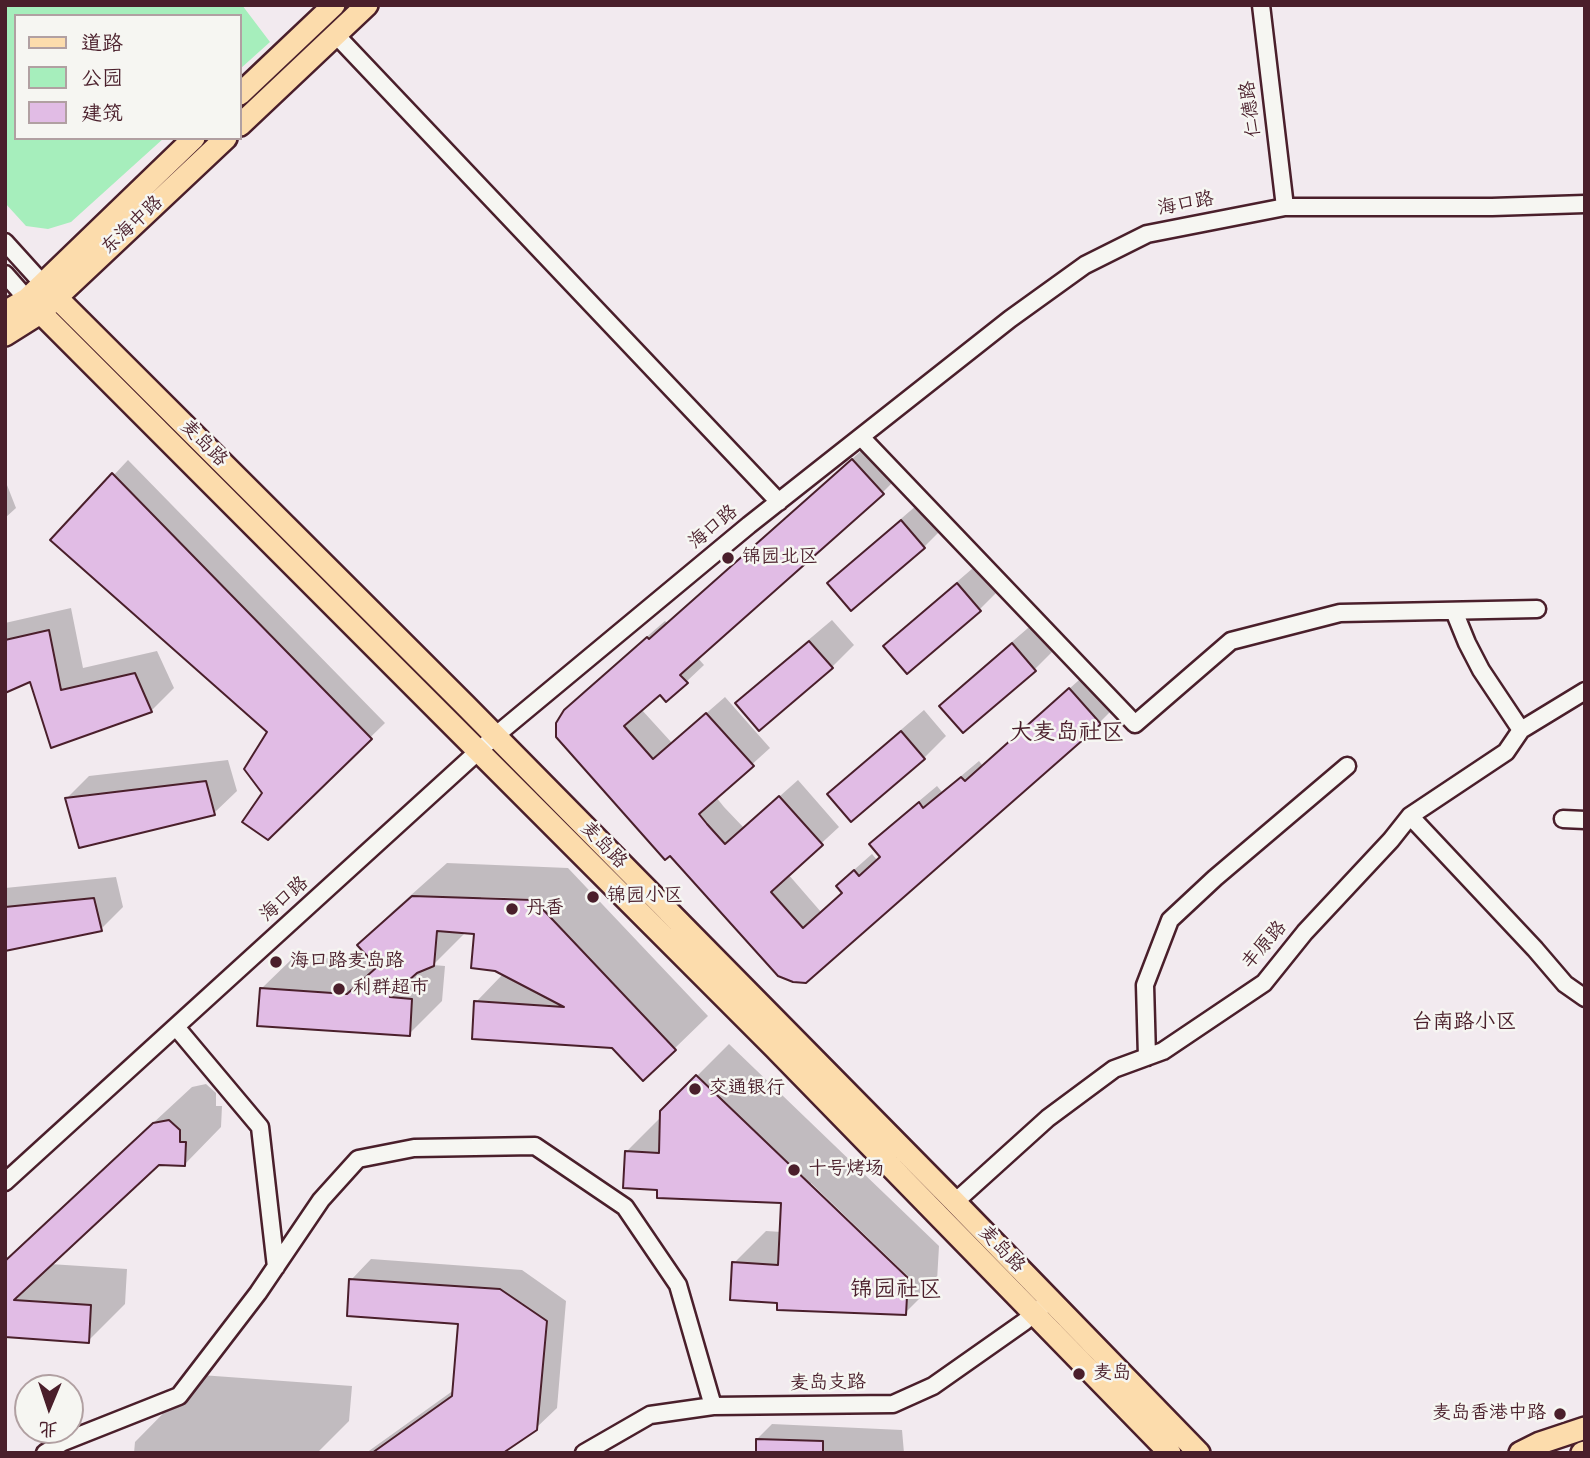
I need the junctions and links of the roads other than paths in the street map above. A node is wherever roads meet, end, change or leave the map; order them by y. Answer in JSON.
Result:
{"nodes":[{"id":1,"x":334,"y":5,"type":"edge"},
{"id":2,"x":367,"y":5,"type":"edge"},
{"id":3,"x":1261,"y":5,"type":"edge"},
{"id":4,"x":335,"y":35,"type":"junction"},
{"id":5,"x":242,"y":92,"type":"edge"},
{"id":6,"x":242,"y":123,"type":"edge"},
{"id":7,"x":192,"y":140,"type":"edge"},
{"id":8,"x":224,"y":140,"type":"edge"},
{"id":9,"x":1585,"y":204,"type":"edge"},
{"id":10,"x":1285,"y":207,"type":"junction"},
{"id":11,"x":5,"y":242,"type":"edge"},
{"id":12,"x":5,"y":274,"type":"edge"},
{"id":13,"x":50,"y":291,"type":"junction"},
{"id":14,"x":34,"y":306,"type":"junction"},
{"id":15,"x":5,"y":312,"type":"edge"},
{"id":16,"x":5,"y":335,"type":"edge"},
{"id":17,"x":861,"y":437,"type":"junction"},
{"id":18,"x":779,"y":502,"type":"junction"},
{"id":19,"x":1537,"y":609,"type":"dead end"},
{"id":20,"x":1454,"y":611,"type":"junction"},
{"id":21,"x":1585,"y":691,"type":"edge"},
{"id":22,"x":1521,"y":730,"type":"junction"},
{"id":23,"x":495,"y":736,"type":"junction"},
{"id":24,"x":480,"y":752,"type":"junction"},
{"id":25,"x":1348,"y":766,"type":"dead end"},
{"id":26,"x":1410,"y":816,"type":"junction"},
{"id":27,"x":1563,"y":819,"type":"dead end"},
{"id":28,"x":1585,"y":820,"type":"edge"},
{"id":29,"x":1585,"y":998,"type":"edge"},
{"id":30,"x":176,"y":1027,"type":"junction"},
{"id":31,"x":1147,"y":1057,"type":"junction"},
{"id":32,"x":5,"y":1182,"type":"edge"},
{"id":33,"x":955,"y":1202,"type":"junction"},
{"id":34,"x":276,"y":1267,"type":"junction"},
{"id":35,"x":1042,"y":1307,"type":"junction"},
{"id":36,"x":713,"y":1406,"type":"junction"},
{"id":37,"x":1585,"y":1428,"type":"edge"},
{"id":38,"x":45,"y":1453,"type":"edge"},
{"id":39,"x":584,"y":1453,"type":"edge"},
{"id":40,"x":1170,"y":1453,"type":"edge"},
{"id":41,"x":1199,"y":1453,"type":"edge"},
{"id":42,"x":1520,"y":1453,"type":"edge"}],
"edges":[{"from":1,"to":5,"type":"main road"},
{"from":2,"to":4,"type":"main road"},
{"from":3,"to":10,"type":"street","name":"仁德路"},
{"from":4,"to":6,"type":"main road"},
{"from":4,"to":18,"type":"street"},
{"from":7,"to":13,"type":"main road","name":"东海中路"},
{"from":8,"to":13,"type":"main road","name":"东海中路"},
{"from":9,"to":10,"type":"street","name":"海口路"},
{"from":10,"to":17,"type":"street","name":"海口路"},
{"from":11,"to":13,"type":"street","name":"麦岛路"},
{"from":12,"to":14,"type":"street","name":"麦岛路"},
{"from":13,"to":14,"type":"main road","name":"东海中路"},
{"from":13,"to":23,"type":"main road","name":"麦岛路"},
{"from":14,"to":15,"type":"main road"},
{"from":14,"to":16,"type":"main road"},
{"from":14,"to":24,"type":"main road","name":"麦岛路"},
{"from":17,"to":18,"type":"street","name":"海口路"},
{"from":17,"to":20,"type":"street"},
{"from":18,"to":23,"type":"street","name":"海口路"},
{"from":19,"to":20,"type":"street"},
{"from":20,"to":22,"type":"street"},
{"from":21,"to":22,"type":"street","name":"丰原路"},
{"from":22,"to":26,"type":"street","name":"丰原路"},
{"from":23,"to":24,"type":"street","name":"海口路"},
{"from":23,"to":33,"type":"main road","name":"麦岛路"},
{"from":24,"to":30,"type":"street","name":"海口路"},
{"from":24,"to":35,"type":"main road","name":"麦岛路"},
{"from":25,"to":31,"type":"street"},
{"from":26,"to":29,"type":"street"},
{"from":26,"to":31,"type":"street","name":"丰原路"},
{"from":27,"to":28,"type":"street"},
{"from":30,"to":32,"type":"street","name":"海口路"},
{"from":30,"to":34,"type":"street"},
{"from":31,"to":33,"type":"street","name":"丰原路"},
{"from":33,"to":35,"type":"main road","name":"麦岛路"},
{"from":34,"to":36,"type":"street"},
{"from":34,"to":38,"type":"street"},
{"from":35,"to":36,"type":"street","name":"麦岛支路"},
{"from":35,"to":40,"type":"main road","name":"麦岛路"},
{"from":35,"to":41,"type":"main road","name":"麦岛路"},
{"from":36,"to":39,"type":"street","name":"麦岛支路"},
{"from":37,"to":42,"type":"main road"}]}
